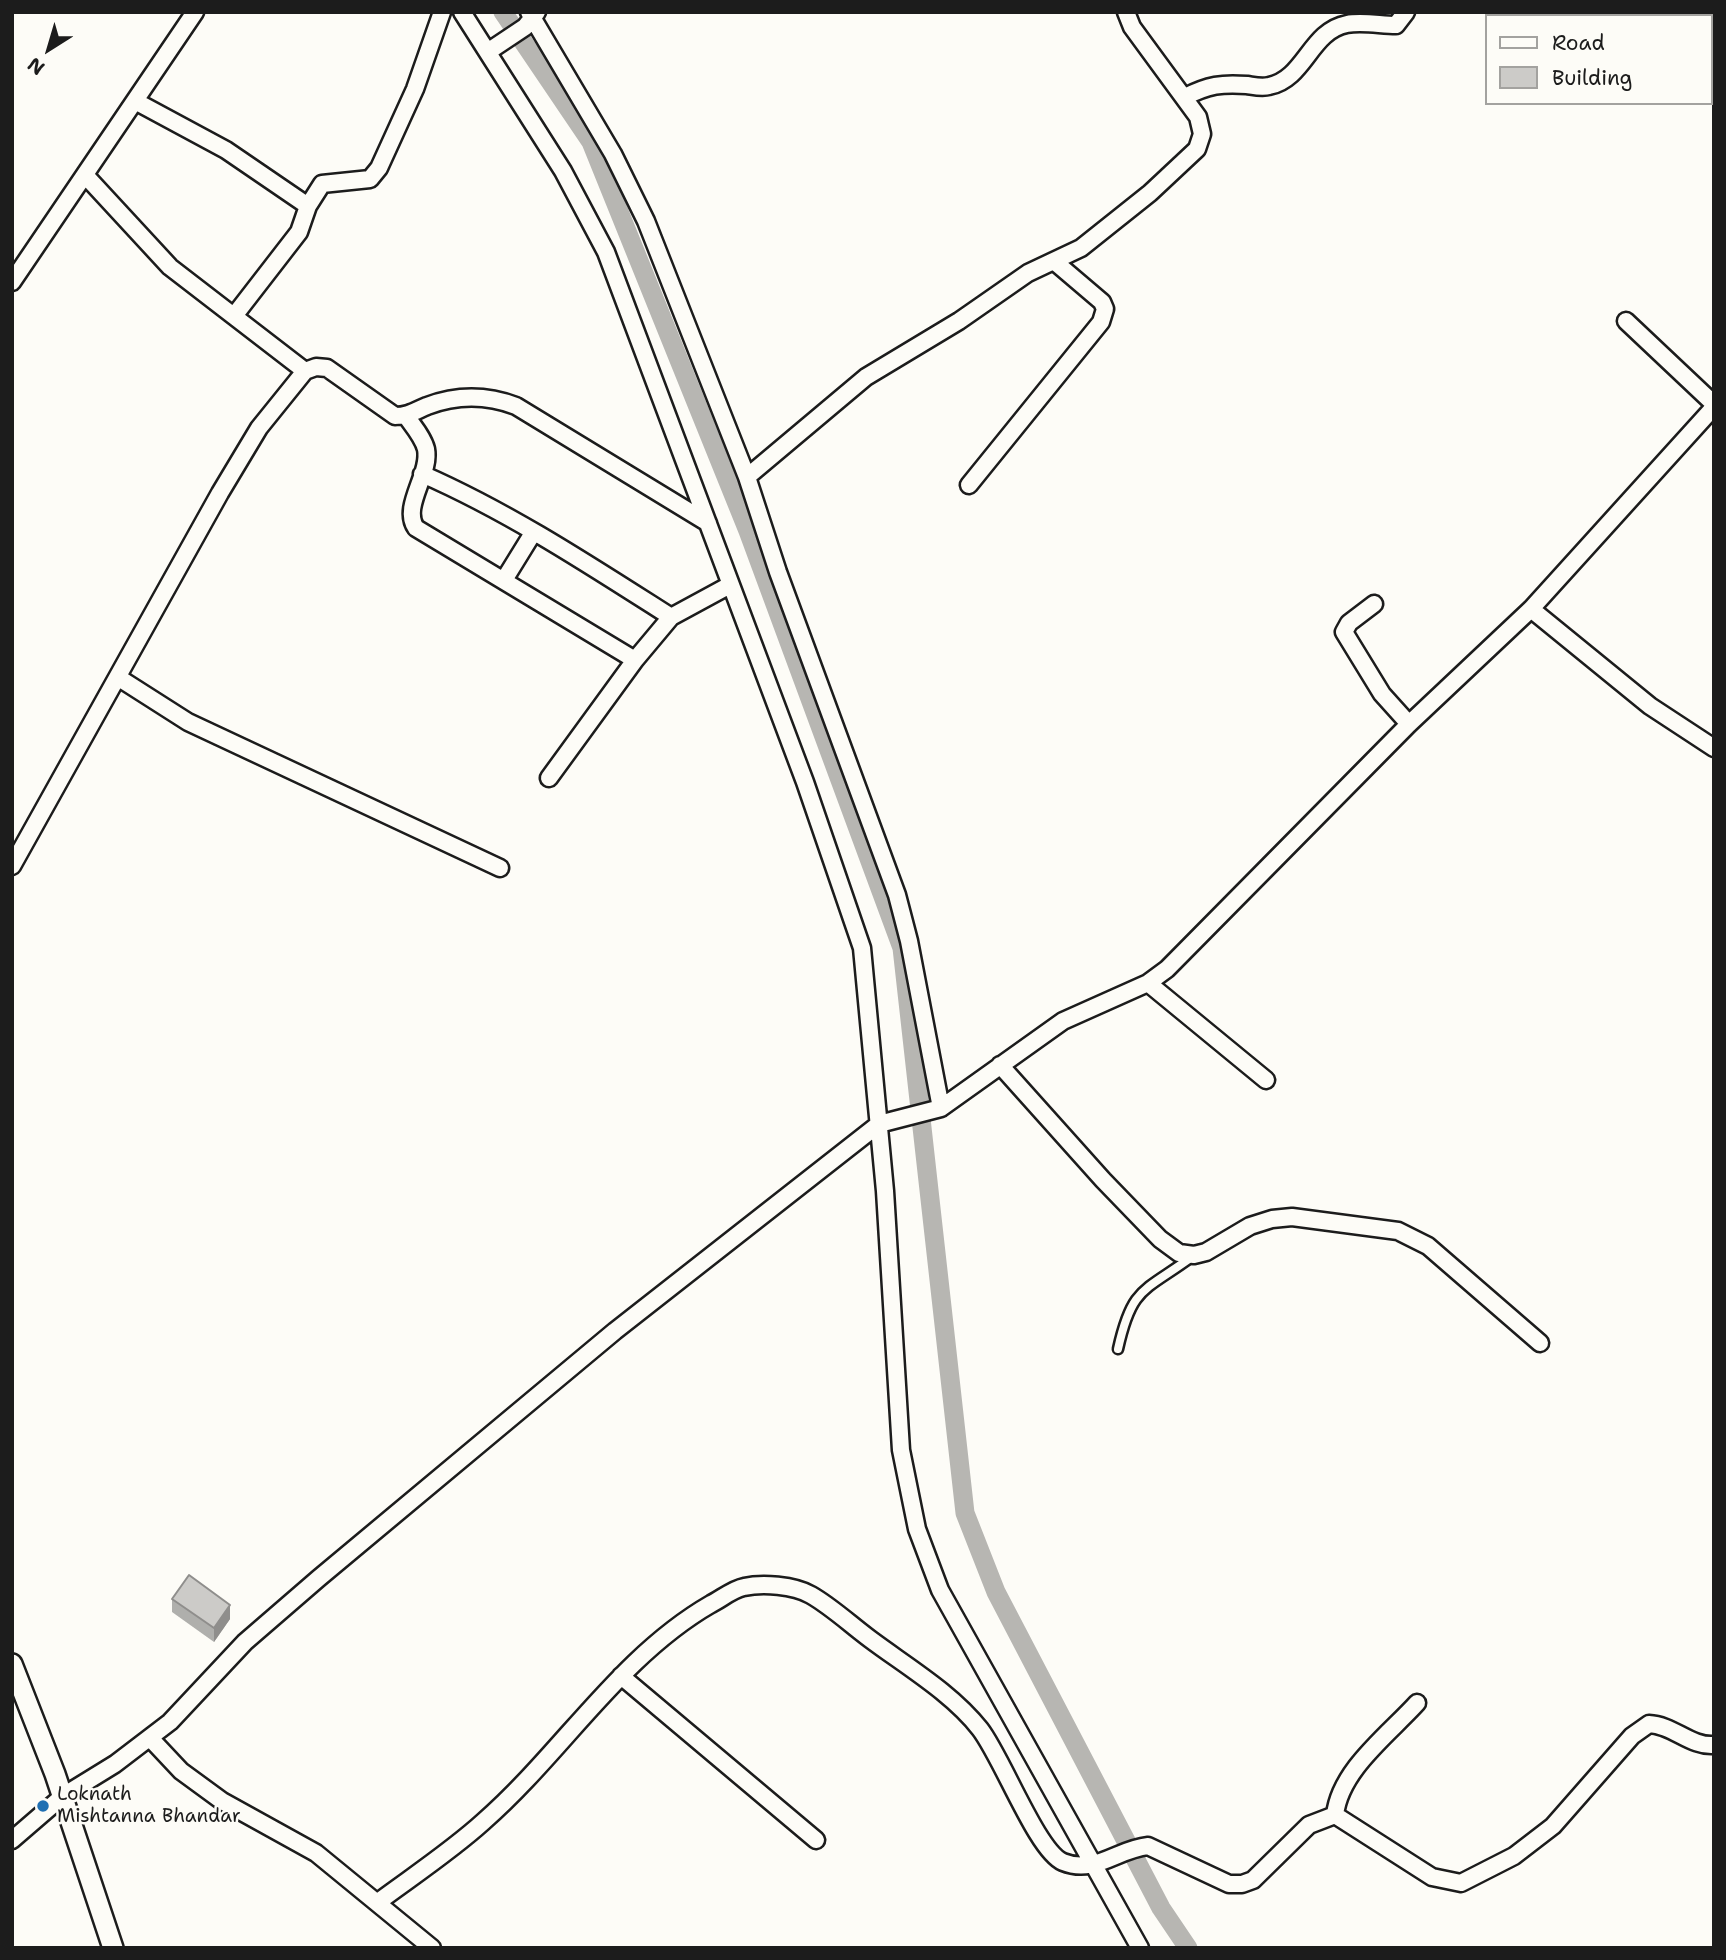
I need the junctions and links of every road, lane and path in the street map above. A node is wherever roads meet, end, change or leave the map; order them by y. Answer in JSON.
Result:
{"nodes":[{"id":1,"x":195,"y":12,"type":"edge"},
{"id":2,"x":442,"y":12,"type":"edge"},
{"id":3,"x":1126,"y":12,"type":"edge"},
{"id":4,"x":1406,"y":12,"type":"edge"},
{"id":5,"x":462,"y":13,"type":"edge"},
{"id":6,"x":531,"y":17,"type":"edge"},
{"id":7,"x":494,"y":48,"type":"junction"},
{"id":8,"x":1185,"y":97,"type":"junction"},
{"id":9,"x":135,"y":101,"type":"junction"},
{"id":10,"x":85,"y":175,"type":"junction"},
{"id":11,"x":308,"y":205,"type":"junction"},
{"id":12,"x":1055,"y":262,"type":"junction"},
{"id":13,"x":12,"y":282,"type":"edge"},
{"id":14,"x":234,"y":316,"type":"junction"},
{"id":15,"x":1626,"y":321,"type":"dead end"},
{"id":16,"x":305,"y":371,"type":"junction"},
{"id":17,"x":1714,"y":406,"type":"edge"},
{"id":18,"x":406,"y":416,"type":"junction"},
{"id":19,"x":422,"y":474,"type":"junction"},
{"id":20,"x":747,"y":477,"type":"junction"},
{"id":21,"x":969,"y":485,"type":"dead end"},
{"id":22,"x":708,"y":523,"type":"junction"},
{"id":23,"x":533,"y":533,"type":"junction"},
{"id":24,"x":504,"y":580,"type":"junction"},
{"id":25,"x":730,"y":585,"type":"junction"},
{"id":26,"x":1374,"y":604,"type":"dead end"},
{"id":27,"x":1531,"y":609,"type":"junction"},
{"id":28,"x":671,"y":617,"type":"junction"},
{"id":29,"x":635,"y":660,"type":"junction"},
{"id":30,"x":119,"y":678,"type":"junction"},
{"id":31,"x":1409,"y":724,"type":"junction"},
{"id":32,"x":1714,"y":748,"type":"edge"},
{"id":33,"x":549,"y":778,"type":"dead end"},
{"id":34,"x":12,"y":866,"type":"edge"},
{"id":35,"x":500,"y":867,"type":"dead end"},
{"id":36,"x":1148,"y":982,"type":"junction"},
{"id":37,"x":1000,"y":1065,"type":"junction"},
{"id":38,"x":1266,"y":1080,"type":"dead end"},
{"id":39,"x":934,"y":1110,"type":"junction"},
{"id":40,"x":886,"y":1122,"type":"junction"},
{"id":41,"x":1194,"y":1255,"type":"junction"},
{"id":42,"x":1540,"y":1343,"type":"dead end"},
{"id":43,"x":1118,"y":1349,"type":"dead end"},
{"id":44,"x":12,"y":1664,"type":"edge"},
{"id":45,"x":621,"y":1676,"type":"junction"},
{"id":46,"x":1417,"y":1703,"type":"dead end"},
{"id":47,"x":150,"y":1738,"type":"junction"},
{"id":48,"x":1714,"y":1745,"type":"edge"},
{"id":49,"x":63,"y":1796,"type":"junction"},
{"id":50,"x":1335,"y":1815,"type":"junction"},
{"id":51,"x":12,"y":1840,"type":"edge"},
{"id":52,"x":816,"y":1840,"type":"dead end"},
{"id":53,"x":1098,"y":1864,"type":"junction"},
{"id":54,"x":378,"y":1902,"type":"junction"},
{"id":55,"x":113,"y":1948,"type":"edge"},
{"id":56,"x":432,"y":1948,"type":"edge"},
{"id":57,"x":1140,"y":1948,"type":"edge"}],
"edges":[{"from":1,"to":9,"type":"street"},
{"from":2,"to":11,"type":"street"},
{"from":3,"to":8,"type":"street"},
{"from":4,"to":8,"type":"street"},
{"from":5,"to":7,"type":"street"},
{"from":6,"to":7,"type":"street"},
{"from":6,"to":20,"type":"street"},
{"from":7,"to":22,"type":"street"},
{"from":8,"to":12,"type":"street"},
{"from":9,"to":10,"type":"street"},
{"from":9,"to":11,"type":"street"},
{"from":10,"to":13,"type":"street"},
{"from":10,"to":14,"type":"street"},
{"from":11,"to":14,"type":"street"},
{"from":12,"to":20,"type":"street"},
{"from":12,"to":21,"type":"street"},
{"from":14,"to":16,"type":"street"},
{"from":15,"to":17,"type":"street"},
{"from":16,"to":18,"type":"street"},
{"from":16,"to":30,"type":"street"},
{"from":17,"to":27,"type":"street"},
{"from":18,"to":19,"type":"street"},
{"from":18,"to":22,"type":"street"},
{"from":19,"to":23,"type":"street"},
{"from":19,"to":24,"type":"street"},
{"from":20,"to":39,"type":"street"},
{"from":22,"to":25,"type":"street"},
{"from":23,"to":24,"type":"street"},
{"from":23,"to":28,"type":"street"},
{"from":24,"to":29,"type":"street"},
{"from":25,"to":28,"type":"street"},
{"from":25,"to":40,"type":"street"},
{"from":26,"to":31,"type":"street"},
{"from":27,"to":31,"type":"street"},
{"from":27,"to":32,"type":"street"},
{"from":28,"to":29,"type":"street"},
{"from":29,"to":33,"type":"street"},
{"from":30,"to":34,"type":"street"},
{"from":30,"to":35,"type":"street"},
{"from":31,"to":36,"type":"street"},
{"from":36,"to":37,"type":"street"},
{"from":36,"to":38,"type":"street"},
{"from":37,"to":39,"type":"street"},
{"from":37,"to":41,"type":"street"},
{"from":39,"to":40,"type":"street"},
{"from":40,"to":47,"type":"street"},
{"from":40,"to":53,"type":"street"},
{"from":41,"to":42,"type":"street"},
{"from":41,"to":43,"type":"lane"},
{"from":44,"to":49,"type":"street"},
{"from":45,"to":52,"type":"street"},
{"from":45,"to":53,"type":"street"},
{"from":45,"to":54,"type":"street"},
{"from":46,"to":50,"type":"street"},
{"from":47,"to":49,"type":"street"},
{"from":47,"to":54,"type":"street"},
{"from":48,"to":50,"type":"street"},
{"from":49,"to":51,"type":"street"},
{"from":49,"to":55,"type":"street"},
{"from":50,"to":53,"type":"street"},
{"from":53,"to":57,"type":"street"},
{"from":54,"to":56,"type":"street"}]}
